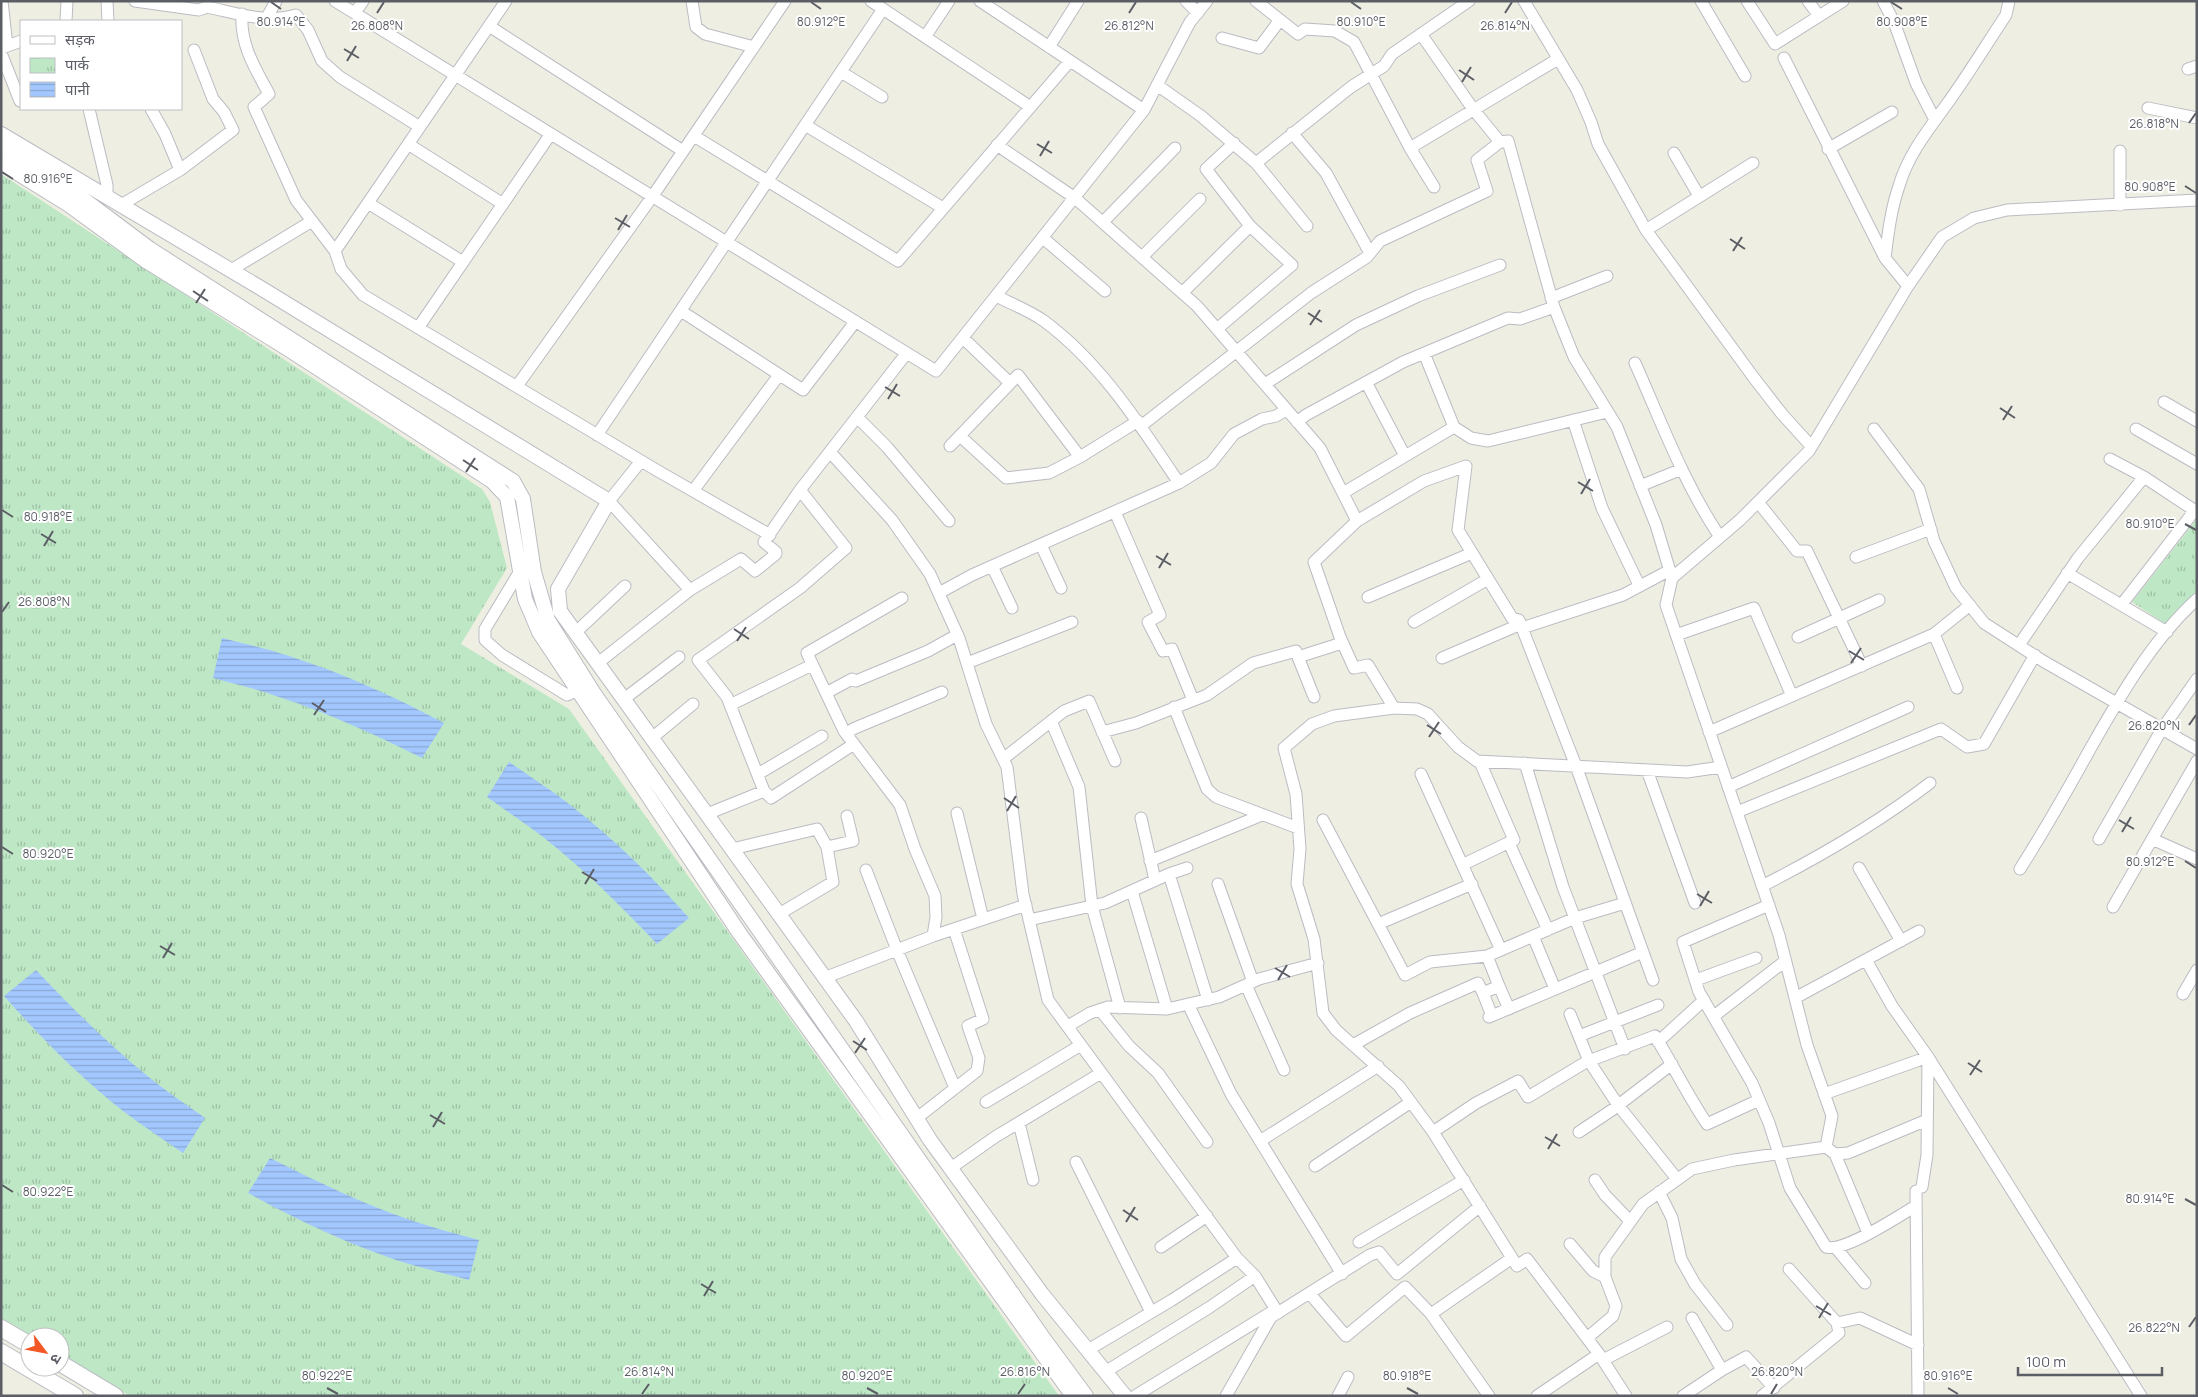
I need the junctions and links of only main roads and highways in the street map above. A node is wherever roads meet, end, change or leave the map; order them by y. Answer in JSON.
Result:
{"nodes":[{"id":1,"x":1,"y":1328,"type":"edge"},
{"id":2,"x":20,"y":1339,"type":"edge"},
{"id":3,"x":1,"y":1352,"type":"edge"},
{"id":4,"x":70,"y":1369,"type":"edge"},
{"id":5,"x":75,"y":1396,"type":"edge"},
{"id":6,"x":116,"y":1396,"type":"edge"}],
"edges":[{"from":1,"to":2,"type":"main road"},
{"from":3,"to":5,"type":"main road"},
{"from":4,"to":6,"type":"main road"}]}
